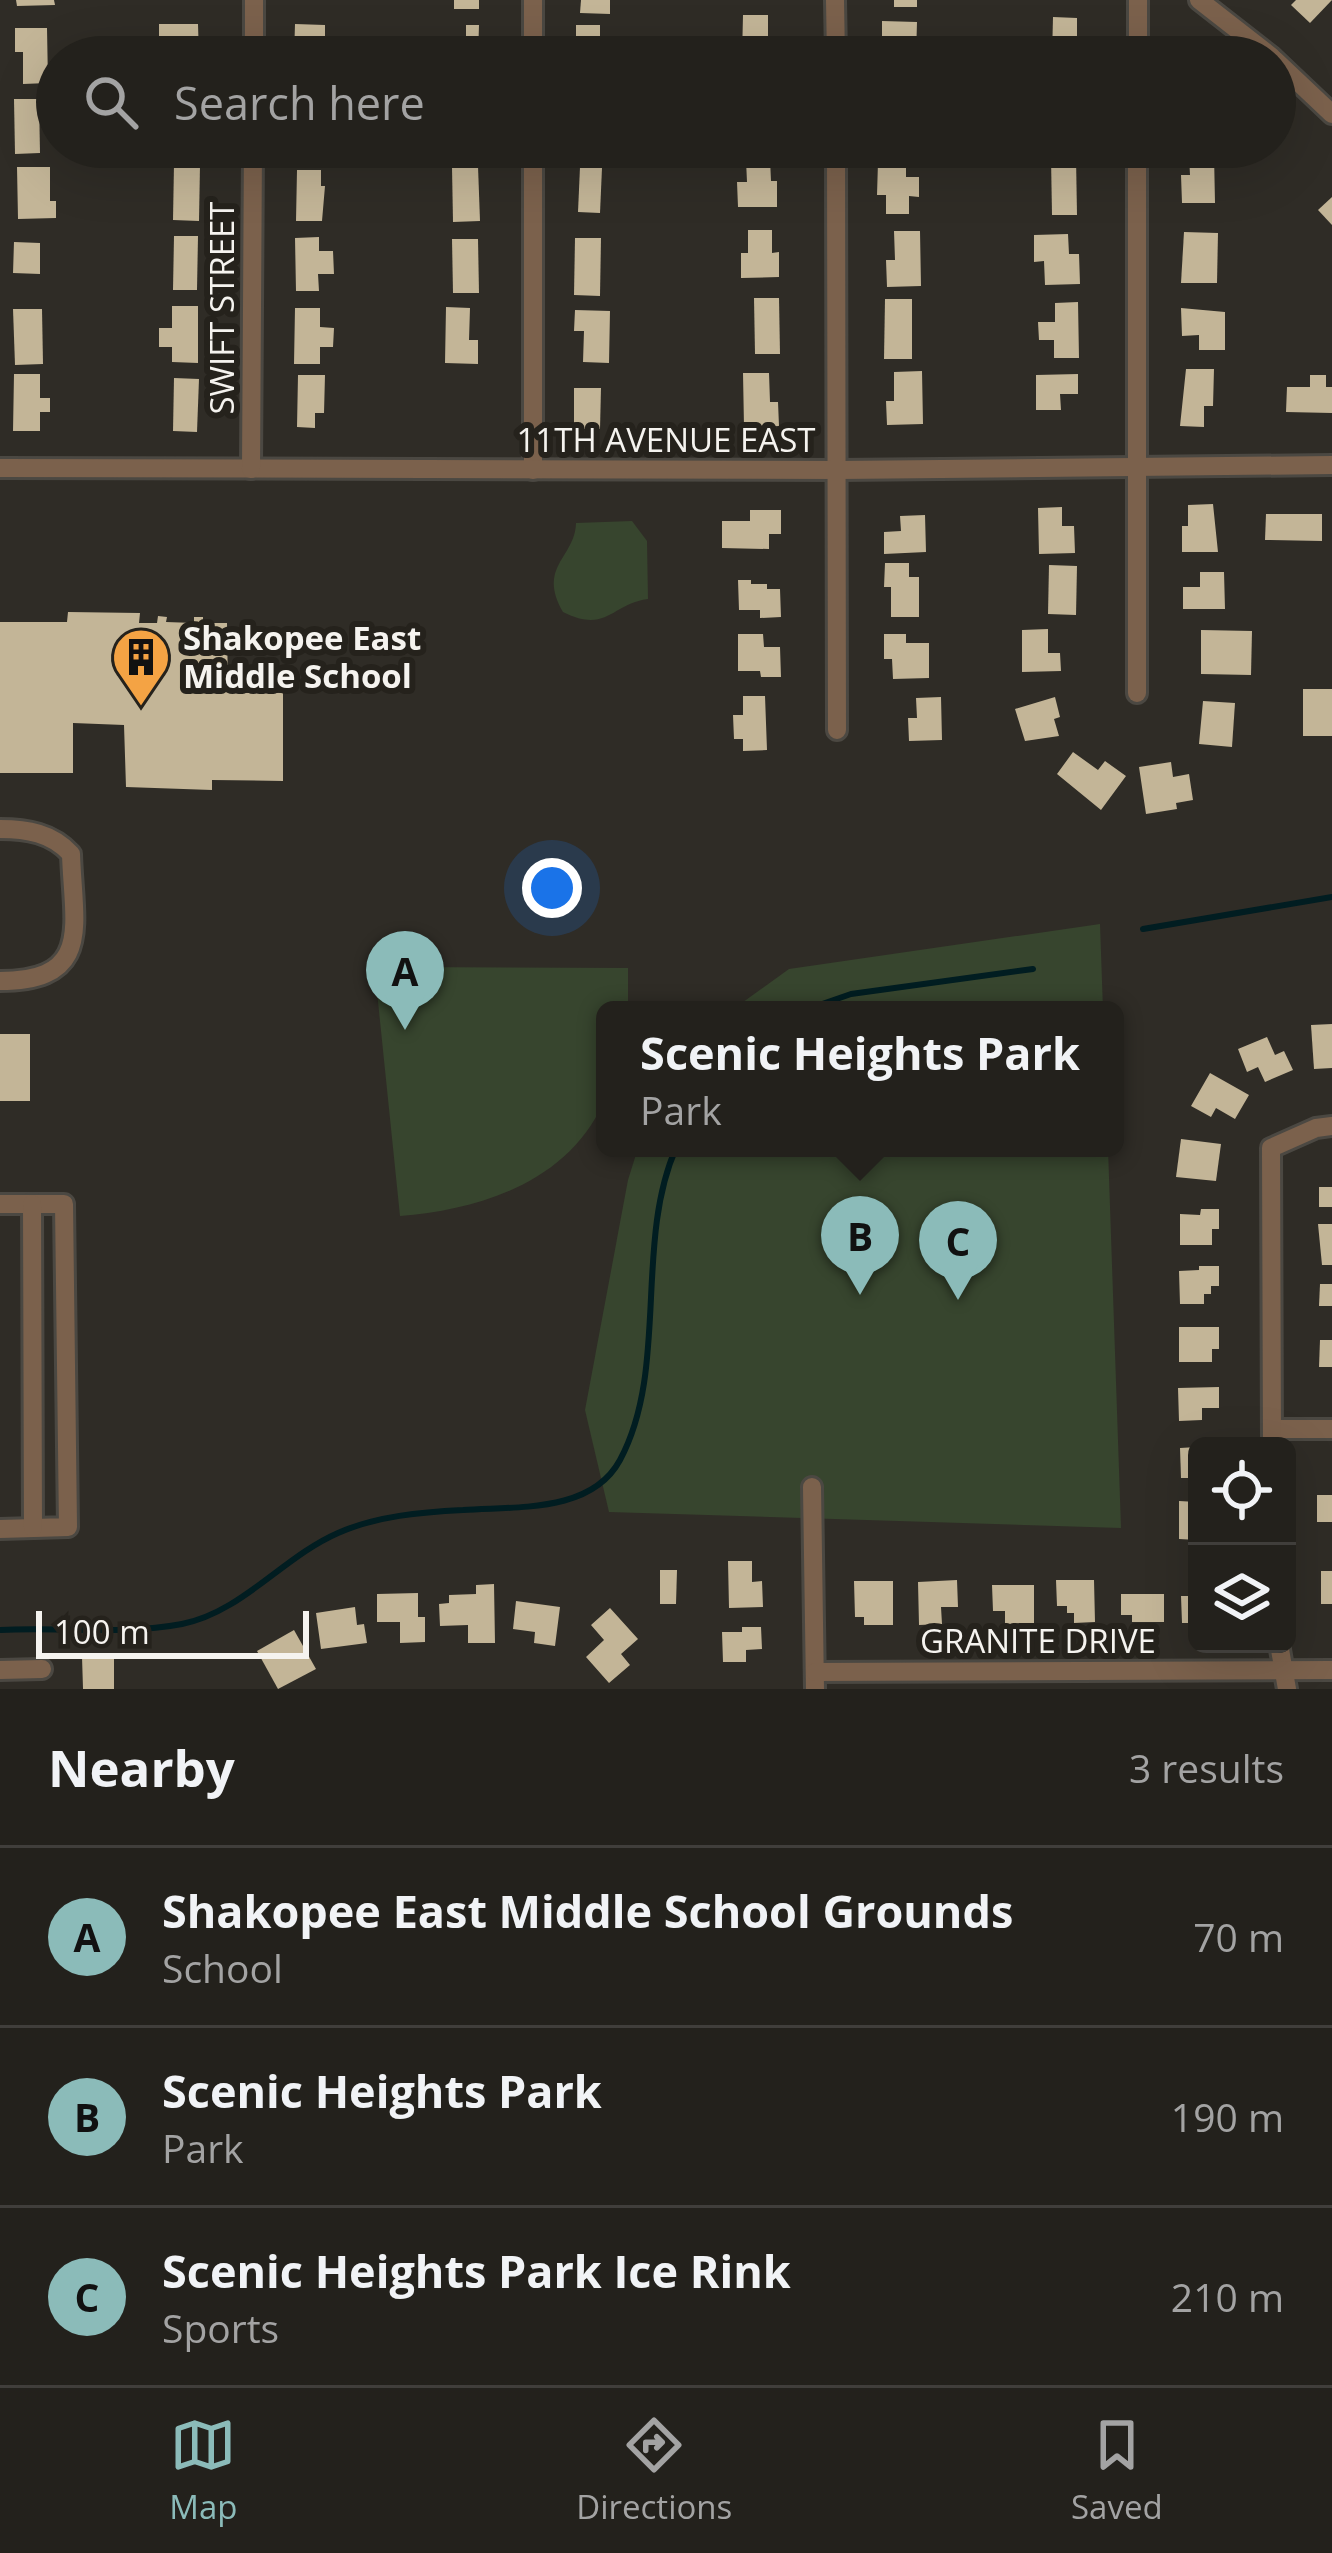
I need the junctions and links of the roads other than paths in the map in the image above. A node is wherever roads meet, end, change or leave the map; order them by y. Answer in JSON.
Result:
{"nodes":[{"id":1,"x":254,"y":0,"type":"edge"},
{"id":2,"x":533,"y":0,"type":"edge"},
{"id":3,"x":836,"y":0,"type":"edge"},
{"id":4,"x":1138,"y":0,"type":"edge"},
{"id":5,"x":1199,"y":0,"type":"edge"},
{"id":6,"x":254,"y":36,"type":"edge"},
{"id":7,"x":533,"y":36,"type":"edge"},
{"id":8,"x":836,"y":36,"type":"edge"},
{"id":9,"x":1138,"y":36,"type":"edge"},
{"id":10,"x":1244,"y":36,"type":"edge"},
{"id":11,"x":1296,"y":80,"type":"edge"},
{"id":12,"x":1332,"y":114,"type":"edge"},
{"id":13,"x":254,"y":168,"type":"edge"},
{"id":14,"x":533,"y":168,"type":"edge"},
{"id":15,"x":836,"y":168,"type":"edge"},
{"id":16,"x":1137,"y":168,"type":"edge"},
{"id":17,"x":1332,"y":465,"type":"edge"},
{"id":18,"x":0,"y":468,"type":"edge"},
{"id":19,"x":1135,"y":468,"type":"junction"},
{"id":20,"x":251,"y":470,"type":"junction"},
{"id":21,"x":533,"y":470,"type":"junction"},
{"id":22,"x":839,"y":470,"type":"junction"},
{"id":23,"x":1137,"y":693,"type":"dead end"},
{"id":24,"x":837,"y":730,"type":"dead end"},
{"id":25,"x":0,"y":829,"type":"edge"},
{"id":26,"x":0,"y":981,"type":"edge"},
{"id":27,"x":1332,"y":1126,"type":"edge"},
{"id":28,"x":0,"y":1204,"type":"edge"},
{"id":29,"x":32,"y":1204,"type":"junction"},
{"id":30,"x":1332,"y":1429,"type":"edge"},
{"id":31,"x":1272,"y":1437,"type":"edge"},
{"id":32,"x":812,"y":1487,"type":"dead end"},
{"id":33,"x":33,"y":1528,"type":"junction"},
{"id":34,"x":0,"y":1529,"type":"edge"},
{"id":35,"x":0,"y":1670,"type":"edge"},
{"id":36,"x":42,"y":1670,"type":"dead end"},
{"id":37,"x":1332,"y":1670,"type":"edge"},
{"id":38,"x":815,"y":1680,"type":"edge"},
{"id":39,"x":1284,"y":1680,"type":"edge"}],
"edges":[{"from":1,"to":6,"type":"street"},
{"from":2,"to":7,"type":"street"},
{"from":3,"to":8,"type":"street"},
{"from":4,"to":9,"type":"street"},
{"from":5,"to":10,"type":"street"},
{"from":11,"to":12,"type":"street"},
{"from":13,"to":20,"type":"street","name":"SWIFT STREET"},
{"from":14,"to":21,"type":"street"},
{"from":15,"to":22,"type":"street"},
{"from":16,"to":19,"type":"street"},
{"from":17,"to":19,"type":"street","name":"11TH AVENUE EAST"},
{"from":18,"to":20,"type":"street","name":"11TH AVENUE EAST"},
{"from":19,"to":22,"type":"street","name":"11TH AVENUE EAST"},
{"from":19,"to":23,"type":"street"},
{"from":20,"to":21,"type":"street","name":"11TH AVENUE EAST"},
{"from":21,"to":22,"type":"street","name":"11TH AVENUE EAST"},
{"from":22,"to":24,"type":"street"},
{"from":25,"to":26,"type":"street"},
{"from":27,"to":31,"type":"street"},
{"from":28,"to":29,"type":"street"},
{"from":29,"to":33,"type":"street"},
{"from":29,"to":33,"type":"street"},
{"from":30,"to":31,"type":"street"},
{"from":32,"to":38,"type":"street"},
{"from":33,"to":34,"type":"street"},
{"from":35,"to":36,"type":"street"},
{"from":37,"to":39,"type":"street","name":"GRANITE DRIVE"},
{"from":38,"to":39,"type":"street","name":"GRANITE DRIVE"}]}
